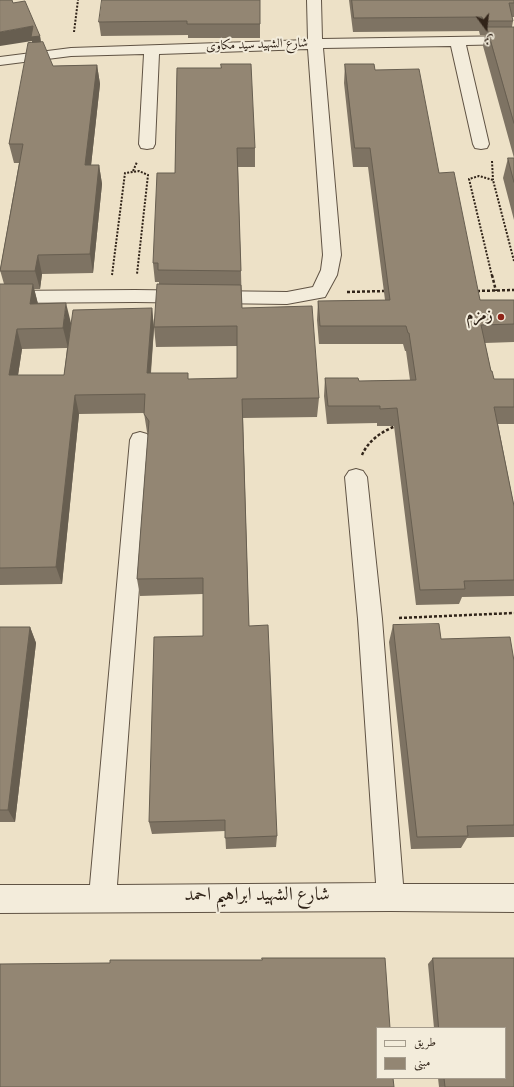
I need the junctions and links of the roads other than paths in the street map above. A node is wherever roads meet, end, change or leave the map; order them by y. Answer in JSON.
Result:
{"nodes":[{"id":1,"x":314,"y":0,"type":"edge"},
{"id":2,"x":514,"y":40,"type":"edge"},
{"id":3,"x":458,"y":42,"type":"junction"},
{"id":4,"x":315,"y":44,"type":"junction"},
{"id":5,"x":152,"y":49,"type":"junction"},
{"id":6,"x":0,"y":61,"type":"edge"},
{"id":7,"x":147,"y":144,"type":"dead end"},
{"id":8,"x":481,"y":144,"type":"dead end"},
{"id":9,"x":0,"y":297,"type":"edge"},
{"id":10,"x":140,"y":440,"type":"dead end"},
{"id":11,"x":356,"y":477,"type":"road end"},
{"id":12,"x":391,"y":897,"type":"junction"},
{"id":13,"x":102,"y":898,"type":"junction"},
{"id":14,"x":514,"y":898,"type":"edge"},
{"id":15,"x":0,"y":899,"type":"edge"}],
"edges":[{"from":1,"to":4,"type":"street"},
{"from":2,"to":3,"type":"street","name":"شارع الشهيد سيد مكاوى"},
{"from":3,"to":4,"type":"street","name":"شارع الشهيد سيد مكاوى"},
{"from":3,"to":8,"type":"street"},
{"from":4,"to":5,"type":"street","name":"شارع الشهيد سيد مكاوى"},
{"from":4,"to":9,"type":"street"},
{"from":5,"to":6,"type":"street","name":"شارع الشهيد سيد مكاوى"},
{"from":5,"to":7,"type":"street"},
{"from":10,"to":13,"type":"street"},
{"from":11,"to":12,"type":"street"},
{"from":12,"to":13,"type":"street","name":"شارع الشهيد ابراهيم احمد"},
{"from":12,"to":14,"type":"street","name":"شارع الشهيد ابراهيم احمد"},
{"from":13,"to":15,"type":"street","name":"شارع الشهيد ابراهيم احمد"}]}
